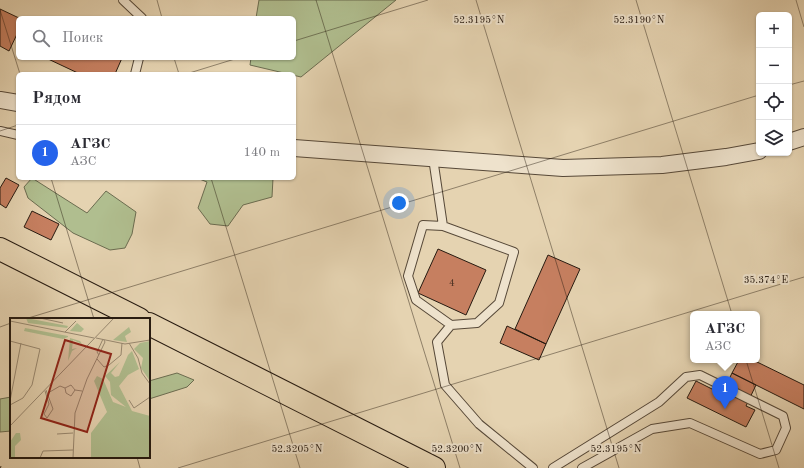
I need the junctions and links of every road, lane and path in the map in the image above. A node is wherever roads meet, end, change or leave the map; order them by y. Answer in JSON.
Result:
{"nodes":[{"id":1,"x":123,"y":0,"type":"edge"},
{"id":2,"x":140,"y":16,"type":"edge"},
{"id":3,"x":138,"y":60,"type":"edge"},
{"id":4,"x":136,"y":72,"type":"edge"},
{"id":5,"x":0,"y":100,"type":"edge"},
{"id":6,"x":16,"y":103,"type":"edge"},
{"id":7,"x":0,"y":131,"type":"edge"},
{"id":8,"x":16,"y":135,"type":"edge"},
{"id":9,"x":804,"y":137,"type":"edge"},
{"id":10,"x":792,"y":141,"type":"edge"},
{"id":11,"x":296,"y":148,"type":"edge"},
{"id":12,"x":756,"y":152,"type":"edge"},
{"id":13,"x":433,"y":158,"type":"junction"},
{"id":14,"x":442,"y":226,"type":"junction"},
{"id":15,"x":0,"y":249,"type":"edge"},
{"id":16,"x":137,"y":318,"type":"edge"},
{"id":17,"x":150,"y":325,"type":"edge"},
{"id":18,"x":451,"y":325,"type":"junction"},
{"id":19,"x":434,"y":468,"type":"edge"},
{"id":20,"x":533,"y":468,"type":"edge"},
{"id":21,"x":553,"y":468,"type":"edge"},
{"id":22,"x":582,"y":468,"type":"edge"}],
"edges":[{"from":1,"to":2,"type":"lane"},
{"from":3,"to":4,"type":"lane"},
{"from":5,"to":6,"type":"street"},
{"from":7,"to":8,"type":"lane"},
{"from":9,"to":10,"type":"street"},
{"from":11,"to":13,"type":"street"},
{"from":12,"to":13,"type":"street"},
{"from":13,"to":14,"type":"lane"},
{"from":14,"to":18,"type":"lane"},
{"from":14,"to":18,"type":"lane"},
{"from":15,"to":16,"type":"highway"},
{"from":17,"to":19,"type":"highway"},
{"from":18,"to":20,"type":"lane"},
{"from":21,"to":22,"type":"lane"}]}
